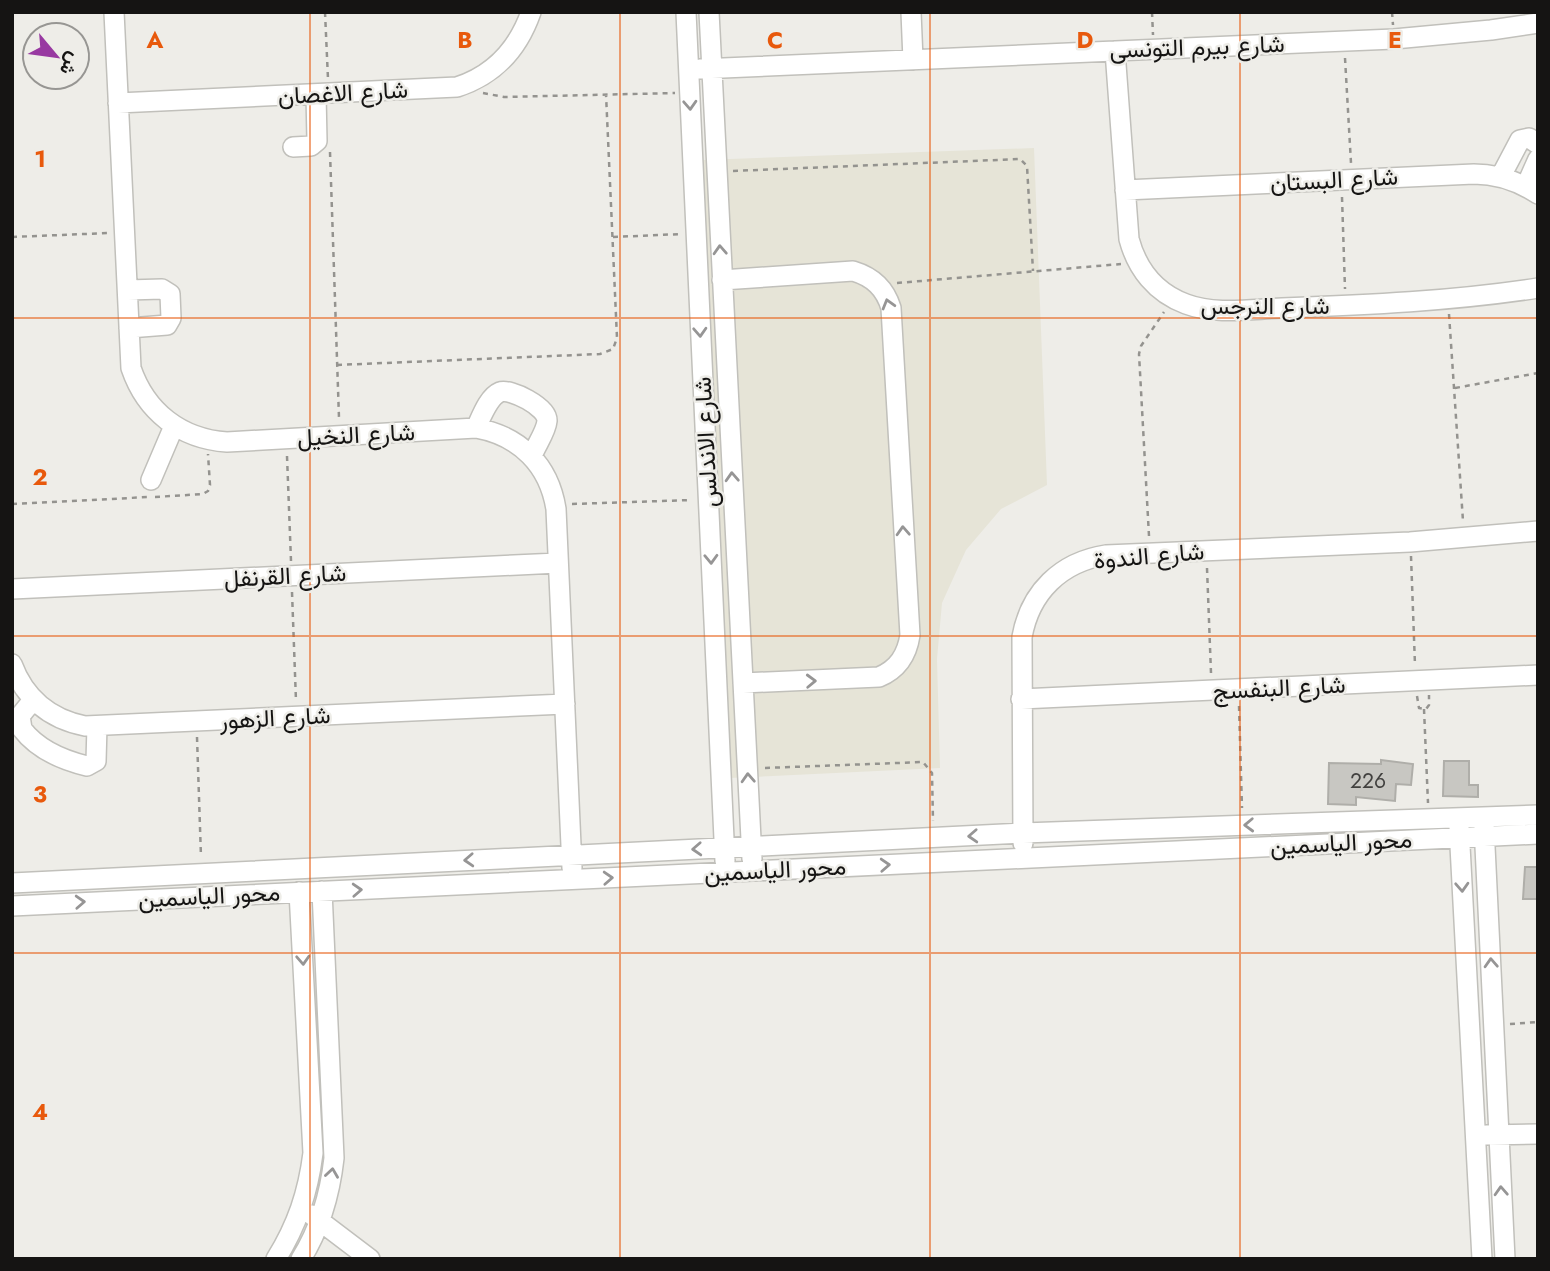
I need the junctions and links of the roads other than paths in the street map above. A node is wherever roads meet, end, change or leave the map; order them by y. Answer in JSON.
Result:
{"nodes":[{"id":1,"x":114,"y":12,"type":"edge"},
{"id":2,"x":531,"y":12,"type":"edge"},
{"id":3,"x":686,"y":12,"type":"edge"},
{"id":4,"x":709,"y":12,"type":"edge"},
{"id":5,"x":911,"y":12,"type":"edge"},
{"id":6,"x":1538,"y":23,"type":"edge"},
{"id":7,"x":1115,"y":51,"type":"junction"},
{"id":8,"x":913,"y":60,"type":"junction"},
{"id":9,"x":712,"y":68,"type":"junction"},
{"id":10,"x":688,"y":69,"type":"junction"},
{"id":11,"x":322,"y":94,"type":"junction"},
{"id":12,"x":118,"y":103,"type":"junction"},
{"id":13,"x":1538,"y":144,"type":"edge"},
{"id":14,"x":293,"y":147,"type":"dead end"},
{"id":15,"x":1538,"y":159,"type":"edge"},
{"id":16,"x":1501,"y":176,"type":"junction"},
{"id":17,"x":1125,"y":190,"type":"junction"},
{"id":18,"x":1532,"y":190,"type":"edge"},
{"id":19,"x":722,"y":280,"type":"junction"},
{"id":20,"x":1538,"y":288,"type":"edge"},
{"id":21,"x":128,"y":290,"type":"junction"},
{"id":22,"x":129,"y":328,"type":"junction"},
{"id":23,"x":174,"y":426,"type":"junction"},
{"id":24,"x":476,"y":428,"type":"junction"},
{"id":25,"x":531,"y":456,"type":"junction"},
{"id":26,"x":151,"y":480,"type":"dead end"},
{"id":27,"x":1538,"y":531,"type":"edge"},
{"id":28,"x":558,"y":563,"type":"junction"},
{"id":29,"x":12,"y":589,"type":"edge"},
{"id":30,"x":12,"y":664,"type":"edge"},
{"id":31,"x":1538,"y":675,"type":"edge"},
{"id":32,"x":743,"y":683,"type":"junction"},
{"id":33,"x":1021,"y":699,"type":"junction"},
{"id":34,"x":33,"y":700,"type":"junction"},
{"id":35,"x":565,"y":705,"type":"junction"},
{"id":36,"x":97,"y":726,"type":"junction"},
{"id":37,"x":1538,"y":815,"type":"edge"},
{"id":38,"x":1485,"y":827,"type":"junction"},
{"id":39,"x":1459,"y":828,"type":"junction"},
{"id":40,"x":1023,"y":833,"type":"junction"},
{"id":41,"x":1538,"y":834,"type":"edge"},
{"id":42,"x":752,"y":846,"type":"junction"},
{"id":43,"x":724,"y":848,"type":"junction"},
{"id":44,"x":572,"y":855,"type":"junction"},
{"id":45,"x":1023,"y":858,"type":"junction"},
{"id":46,"x":753,"y":871,"type":"junction"},
{"id":47,"x":726,"y":872,"type":"junction"},
{"id":48,"x":573,"y":880,"type":"junction"},
{"id":49,"x":12,"y":883,"type":"edge"},
{"id":50,"x":322,"y":891,"type":"junction"},
{"id":51,"x":299,"y":892,"type":"junction"},
{"id":52,"x":12,"y":906,"type":"edge"},
{"id":53,"x":1538,"y":1134,"type":"edge"},
{"id":54,"x":1499,"y":1135,"type":"junction"},
{"id":55,"x":1475,"y":1136,"type":"junction"},
{"id":56,"x":302,"y":1210,"type":"junction"},
{"id":57,"x":321,"y":1220,"type":"junction"},
{"id":58,"x":276,"y":1259,"type":"edge"},
{"id":59,"x":301,"y":1259,"type":"edge"},
{"id":60,"x":370,"y":1259,"type":"edge"},
{"id":61,"x":1482,"y":1259,"type":"edge"},
{"id":62,"x":1505,"y":1259,"type":"edge"}],
"edges":[{"from":1,"to":12,"type":"street","name":"شارع النخيل"},
{"from":2,"to":11,"type":"street","name":"شارع الاغصان"},
{"from":3,"to":10,"type":"street","name":"شارع الاندلس"},
{"from":4,"to":9,"type":"street","name":"شارع الاندلس"},
{"from":5,"to":8,"type":"street"},
{"from":6,"to":7,"type":"street","name":"شارع بيرم التونسى"},
{"from":7,"to":8,"type":"street","name":"شارع بيرم التونسى"},
{"from":7,"to":17,"type":"street","name":"شارع النرجس"},
{"from":8,"to":9,"type":"street","name":"شارع بيرم التونسى"},
{"from":9,"to":10,"type":"street","name":"شارع بيرم التونسى"},
{"from":19,"to":9,"type":"street","name":"شارع الاندلس","one_way":true},
{"from":10,"to":43,"type":"street","name":"شارع الاندلس","one_way":true},
{"from":11,"to":12,"type":"street","name":"شارع الاغصان"},
{"from":11,"to":14,"type":"street"},
{"from":12,"to":21,"type":"street","name":"شارع النخيل"},
{"from":13,"to":16,"type":"street"},
{"from":15,"to":18,"type":"street"},
{"from":16,"to":17,"type":"street","name":"شارع البستان"},
{"from":16,"to":18,"type":"street","name":"شارع البستان"},
{"from":17,"to":20,"type":"street","name":"شارع النرجس"},
{"from":32,"to":19,"type":"street","name":"شارع الاندلس","one_way":true},
{"from":32,"to":19,"type":"street","one_way":true},
{"from":21,"to":22,"type":"street","name":"شارع النخيل"},
{"from":21,"to":22,"type":"street"},
{"from":22,"to":23,"type":"street","name":"شارع النخيل"},
{"from":23,"to":24,"type":"street","name":"شارع النخيل"},
{"from":23,"to":26,"type":"street"},
{"from":24,"to":25,"type":"street","name":"شارع النخيل"},
{"from":24,"to":25,"type":"street"},
{"from":25,"to":28,"type":"street","name":"شارع النخيل"},
{"from":27,"to":33,"type":"street","name":"شارع الندوة"},
{"from":28,"to":29,"type":"street","name":"شارع القرنفل"},
{"from":28,"to":35,"type":"street","name":"شارع النخيل"},
{"from":30,"to":34,"type":"street","name":"شارع الزهور"},
{"from":31,"to":33,"type":"street","name":"شارع البنفسج"},
{"from":42,"to":32,"type":"street","name":"شارع الاندلس","one_way":true},
{"from":33,"to":40,"type":"street","name":"شارع الندوة"},
{"from":34,"to":36,"type":"street","name":"شارع الزهور"},
{"from":34,"to":36,"type":"street"},
{"from":35,"to":36,"type":"street","name":"شارع الزهور"},
{"from":35,"to":44,"type":"street","name":"شارع النخيل"},
{"from":37,"to":38,"type":"street","name":"محور الياسمين"},
{"from":38,"to":39,"type":"street","name":"محور الياسمين"},
{"from":38,"to":41,"type":"street","name":"محور الياسمين"},
{"from":54,"to":38,"type":"street","one_way":true},
{"from":39,"to":40,"type":"street","name":"محور الياسمين","one_way":true},
{"from":39,"to":45,"type":"street","name":"محور الياسمين"},
{"from":39,"to":55,"type":"street","one_way":true},
{"from":40,"to":42,"type":"street","name":"محور الياسمين","one_way":true},
{"from":40,"to":45,"type":"street","name":"شارع الندوة"},
{"from":42,"to":43,"type":"street","name":"محور الياسمين"},
{"from":42,"to":46,"type":"street","name":"شارع الاندلس"},
{"from":43,"to":44,"type":"street","name":"محور الياسمين","one_way":true},
{"from":43,"to":47,"type":"street","name":"شارع الاندلس"},
{"from":44,"to":48,"type":"street","name":"شارع النخيل"},
{"from":44,"to":49,"type":"street","name":"محور الياسمين","one_way":true},
{"from":46,"to":45,"type":"street","name":"محور الياسمين","one_way":true},
{"from":46,"to":47,"type":"street","name":"محور الياسمين"},
{"from":48,"to":47,"type":"street","name":"محور الياسمين","one_way":true},
{"from":50,"to":48,"type":"street","name":"محور الياسمين","one_way":true},
{"from":50,"to":51,"type":"street","name":"محور الياسمين"},
{"from":57,"to":50,"type":"street","one_way":true},
{"from":52,"to":51,"type":"street","name":"محور الياسمين","one_way":true},
{"from":51,"to":56,"type":"street","one_way":true},
{"from":53,"to":54,"type":"street"},
{"from":54,"to":55,"type":"street"},
{"from":62,"to":54,"type":"street","one_way":true},
{"from":55,"to":61,"type":"street"},
{"from":56,"to":57,"type":"street"},
{"from":56,"to":58,"type":"street"},
{"from":57,"to":59,"type":"street"},
{"from":57,"to":60,"type":"street"}]}
